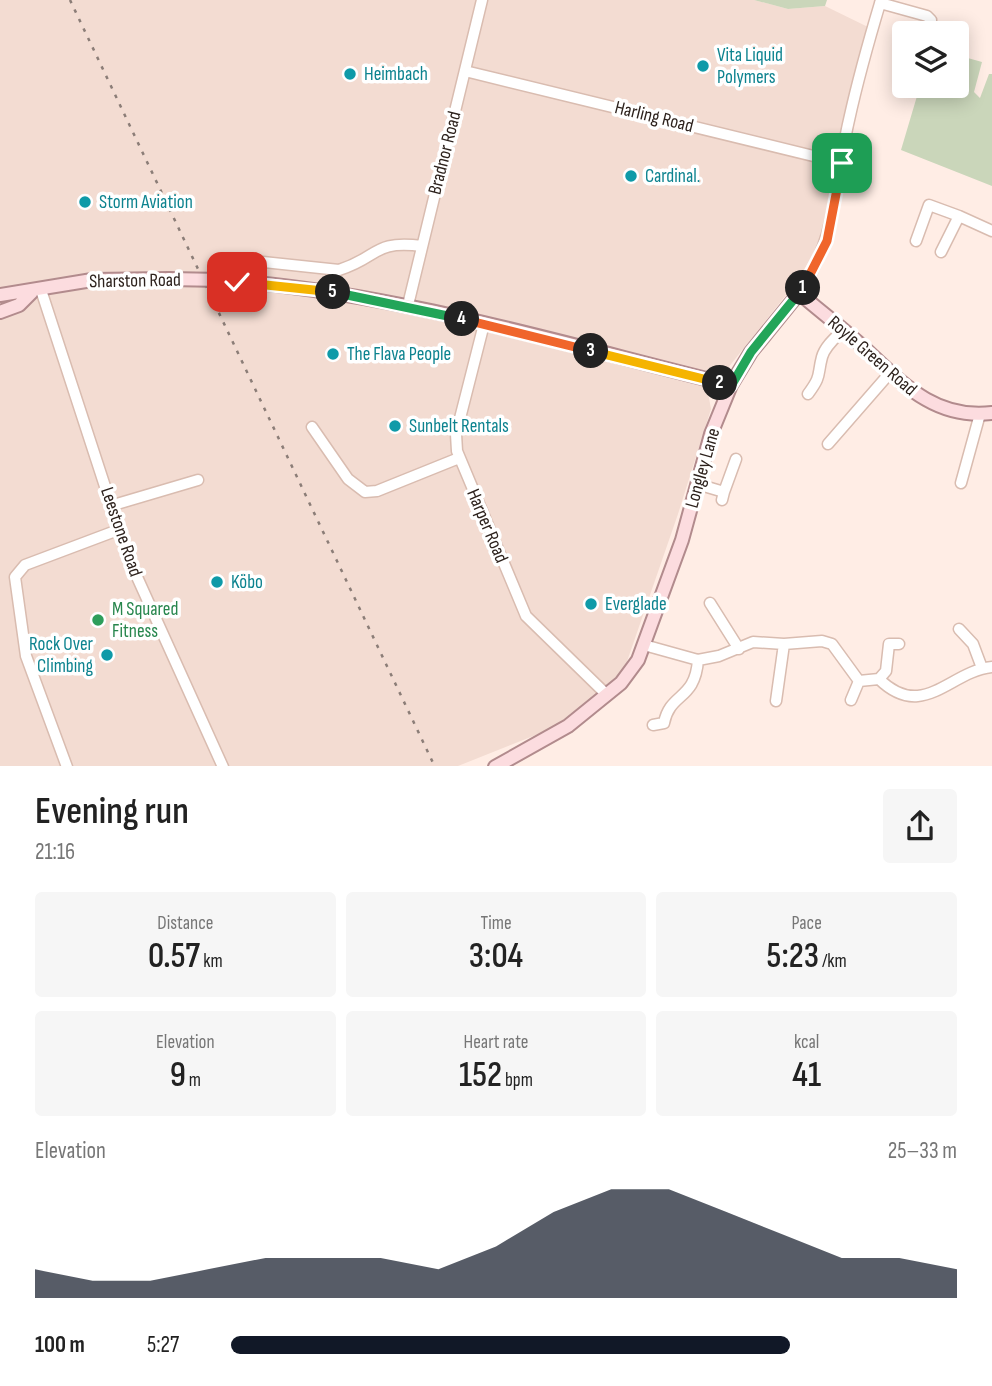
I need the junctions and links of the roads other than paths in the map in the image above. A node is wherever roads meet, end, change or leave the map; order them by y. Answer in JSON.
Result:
{"nodes":[{"id":1,"x":482,"y":0,"type":"edge"},
{"id":2,"x":881,"y":1,"type":"edge"},
{"id":3,"x":931,"y":21,"type":"edge"},
{"id":4,"x":465,"y":71,"type":"junction"},
{"id":5,"x":842,"y":163,"type":"junction"},
{"id":6,"x":959,"y":216,"type":"junction"},
{"id":7,"x":992,"y":230,"type":"edge"},
{"id":8,"x":916,"y":241,"type":"dead end"},
{"id":9,"x":422,"y":246,"type":"junction"},
{"id":10,"x":942,"y":252,"type":"dead end"},
{"id":11,"x":235,"y":260,"type":"dead end"},
{"id":12,"x":37,"y":291,"type":"junction"},
{"id":13,"x":799,"y":293,"type":"junction"},
{"id":14,"x":0,"y":295,"type":"edge"},
{"id":15,"x":408,"y":305,"type":"junction"},
{"id":16,"x":0,"y":312,"type":"edge"},
{"id":17,"x":484,"y":324,"type":"junction"},
{"id":18,"x":844,"y":329,"type":"junction"},
{"id":19,"x":889,"y":374,"type":"junction"},
{"id":20,"x":731,"y":386,"type":"junction"},
{"id":21,"x":808,"y":394,"type":"dead end"},
{"id":22,"x":986,"y":414,"type":"edge"},
{"id":23,"x":312,"y":426,"type":"dead end"},
{"id":24,"x":828,"y":444,"type":"dead end"},
{"id":25,"x":459,"y":458,"type":"junction"},
{"id":26,"x":736,"y":458,"type":"dead end"},
{"id":27,"x":198,"y":480,"type":"dead end"},
{"id":28,"x":961,"y":483,"type":"dead end"},
{"id":29,"x":697,"y":484,"type":"junction"},
{"id":30,"x":110,"y":506,"type":"junction"},
{"id":31,"x":118,"y":530,"type":"junction"},
{"id":32,"x":710,"y":603,"type":"dead end"},
{"id":33,"x":959,"y":629,"type":"dead end"},
{"id":34,"x":783,"y":644,"type":"junction"},
{"id":35,"x":899,"y":644,"type":"dead end"},
{"id":36,"x":644,"y":645,"type":"junction"},
{"id":37,"x":738,"y":649,"type":"junction"},
{"id":38,"x":698,"y":660,"type":"junction"},
{"id":39,"x":987,"y":667,"type":"edge"},
{"id":40,"x":879,"y":679,"type":"junction"},
{"id":41,"x":859,"y":681,"type":"junction"},
{"id":42,"x":607,"y":695,"type":"junction"},
{"id":43,"x":851,"y":700,"type":"dead end"},
{"id":44,"x":776,"y":701,"type":"dead end"},
{"id":45,"x":653,"y":725,"type":"dead end"},
{"id":46,"x":67,"y":766,"type":"edge"},
{"id":47,"x":223,"y":766,"type":"edge"},
{"id":48,"x":495,"y":766,"type":"edge"}],
"edges":[{"from":1,"to":4,"type":"street","name":"Bradnor Road"},
{"from":2,"to":3,"type":"street"},
{"from":2,"to":5,"type":"street","name":"Longley Lane"},
{"from":4,"to":5,"type":"street","name":"Harling Road"},
{"from":4,"to":9,"type":"street","name":"Bradnor Road"},
{"from":5,"to":13,"type":"street","name":"Longley Lane"},
{"from":6,"to":7,"type":"street"},
{"from":6,"to":8,"type":"street"},
{"from":6,"to":10,"type":"street"},
{"from":9,"to":11,"type":"street"},
{"from":9,"to":15,"type":"street","name":"Bradnor Road"},
{"from":12,"to":14,"type":"main road","name":"Sharston Road"},
{"from":12,"to":15,"type":"main road","name":"Sharston Road","bridge":true},
{"from":12,"to":16,"type":"main road","name":"Sharston Road"},
{"from":12,"to":30,"type":"street","name":"Leestone Road"},
{"from":13,"to":18,"type":"main road","name":"Royle Green Road"},
{"from":13,"to":20,"type":"main road","name":"Longley Lane"},
{"from":15,"to":17,"type":"main road","name":"Sharston Road"},
{"from":17,"to":20,"type":"main road","name":"Sharston Road"},
{"from":17,"to":25,"type":"street","name":"Harper Road"},
{"from":18,"to":19,"type":"main road","name":"Royle Green Road"},
{"from":18,"to":21,"type":"street"},
{"from":19,"to":22,"type":"main road","name":"Royle Green Road"},
{"from":19,"to":24,"type":"street"},
{"from":20,"to":29,"type":"main road","name":"Longley Lane"},
{"from":22,"to":28,"type":"street"},
{"from":23,"to":25,"type":"street"},
{"from":25,"to":42,"type":"street","name":"Harper Road"},
{"from":26,"to":29,"type":"street"},
{"from":27,"to":30,"type":"street"},
{"from":29,"to":36,"type":"main road","name":"Longley Lane"},
{"from":30,"to":31,"type":"street","name":"Leestone Road"},
{"from":31,"to":46,"type":"street"},
{"from":31,"to":47,"type":"street","name":"Leestone Road"},
{"from":32,"to":37,"type":"street"},
{"from":33,"to":39,"type":"street"},
{"from":34,"to":37,"type":"street"},
{"from":34,"to":41,"type":"street"},
{"from":34,"to":44,"type":"street"},
{"from":35,"to":40,"type":"street"},
{"from":36,"to":38,"type":"street"},
{"from":36,"to":42,"type":"main road","name":"Longley Lane"},
{"from":37,"to":38,"type":"street"},
{"from":38,"to":45,"type":"street"},
{"from":39,"to":40,"type":"street"},
{"from":40,"to":41,"type":"street"},
{"from":41,"to":43,"type":"street"},
{"from":42,"to":48,"type":"main road","name":"Longley Lane"}]}
